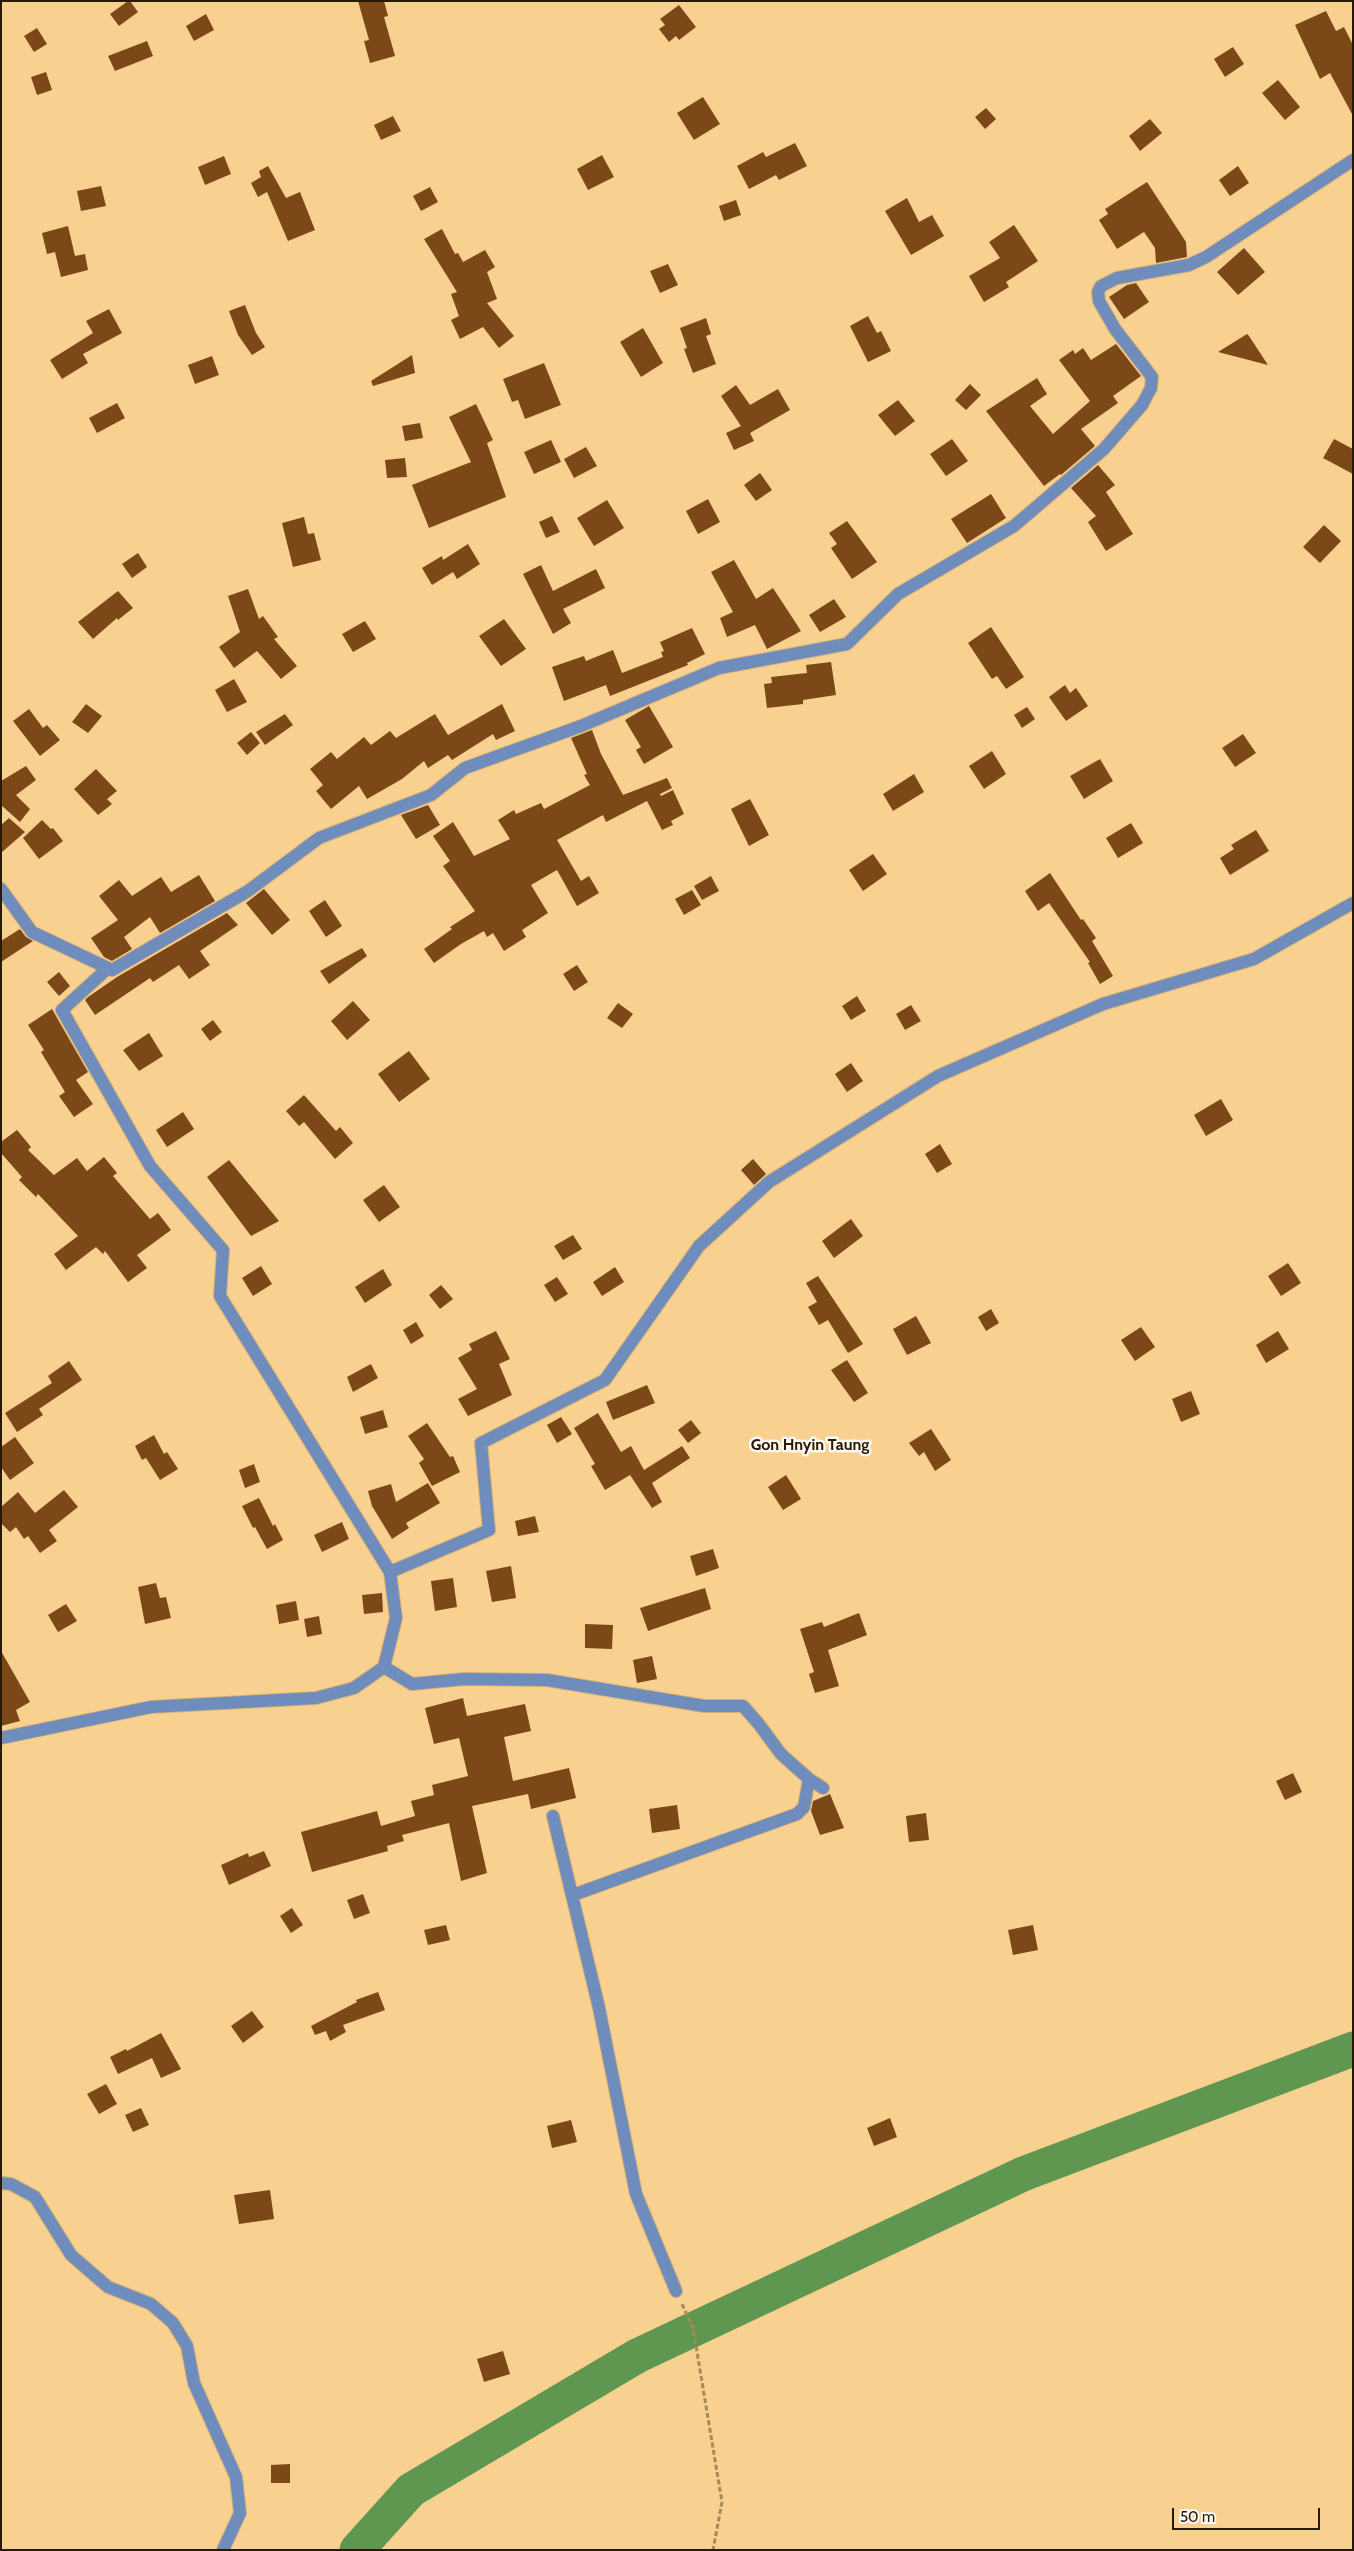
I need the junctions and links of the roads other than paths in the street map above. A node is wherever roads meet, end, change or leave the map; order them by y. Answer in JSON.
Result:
{"nodes":[{"id":1,"x":1353,"y":160,"type":"edge"},
{"id":2,"x":1,"y":889,"type":"edge"},
{"id":3,"x":1353,"y":903,"type":"edge"},
{"id":4,"x":108,"y":968,"type":"junction"},
{"id":5,"x":390,"y":1572,"type":"junction"},
{"id":6,"x":384,"y":1667,"type":"junction"},
{"id":7,"x":1,"y":1738,"type":"edge"},
{"id":8,"x":809,"y":1779,"type":"junction"},
{"id":9,"x":823,"y":1788,"type":"dead end"},
{"id":10,"x":553,"y":1816,"type":"dead end"},
{"id":11,"x":573,"y":1895,"type":"junction"},
{"id":12,"x":1,"y":2184,"type":"edge"},
{"id":13,"x":676,"y":2291,"type":"road end"},
{"id":14,"x":223,"y":2550,"type":"edge"}],
"edges":[{"from":1,"to":4,"type":"street"},
{"from":2,"to":4,"type":"street"},
{"from":3,"to":5,"type":"street"},
{"from":4,"to":5,"type":"street"},
{"from":5,"to":6,"type":"street"},
{"from":6,"to":7,"type":"street"},
{"from":6,"to":8,"type":"street"},
{"from":8,"to":9,"type":"street"},
{"from":8,"to":11,"type":"street"},
{"from":10,"to":11,"type":"street"},
{"from":11,"to":13,"type":"street"},
{"from":12,"to":14,"type":"street"}]}
